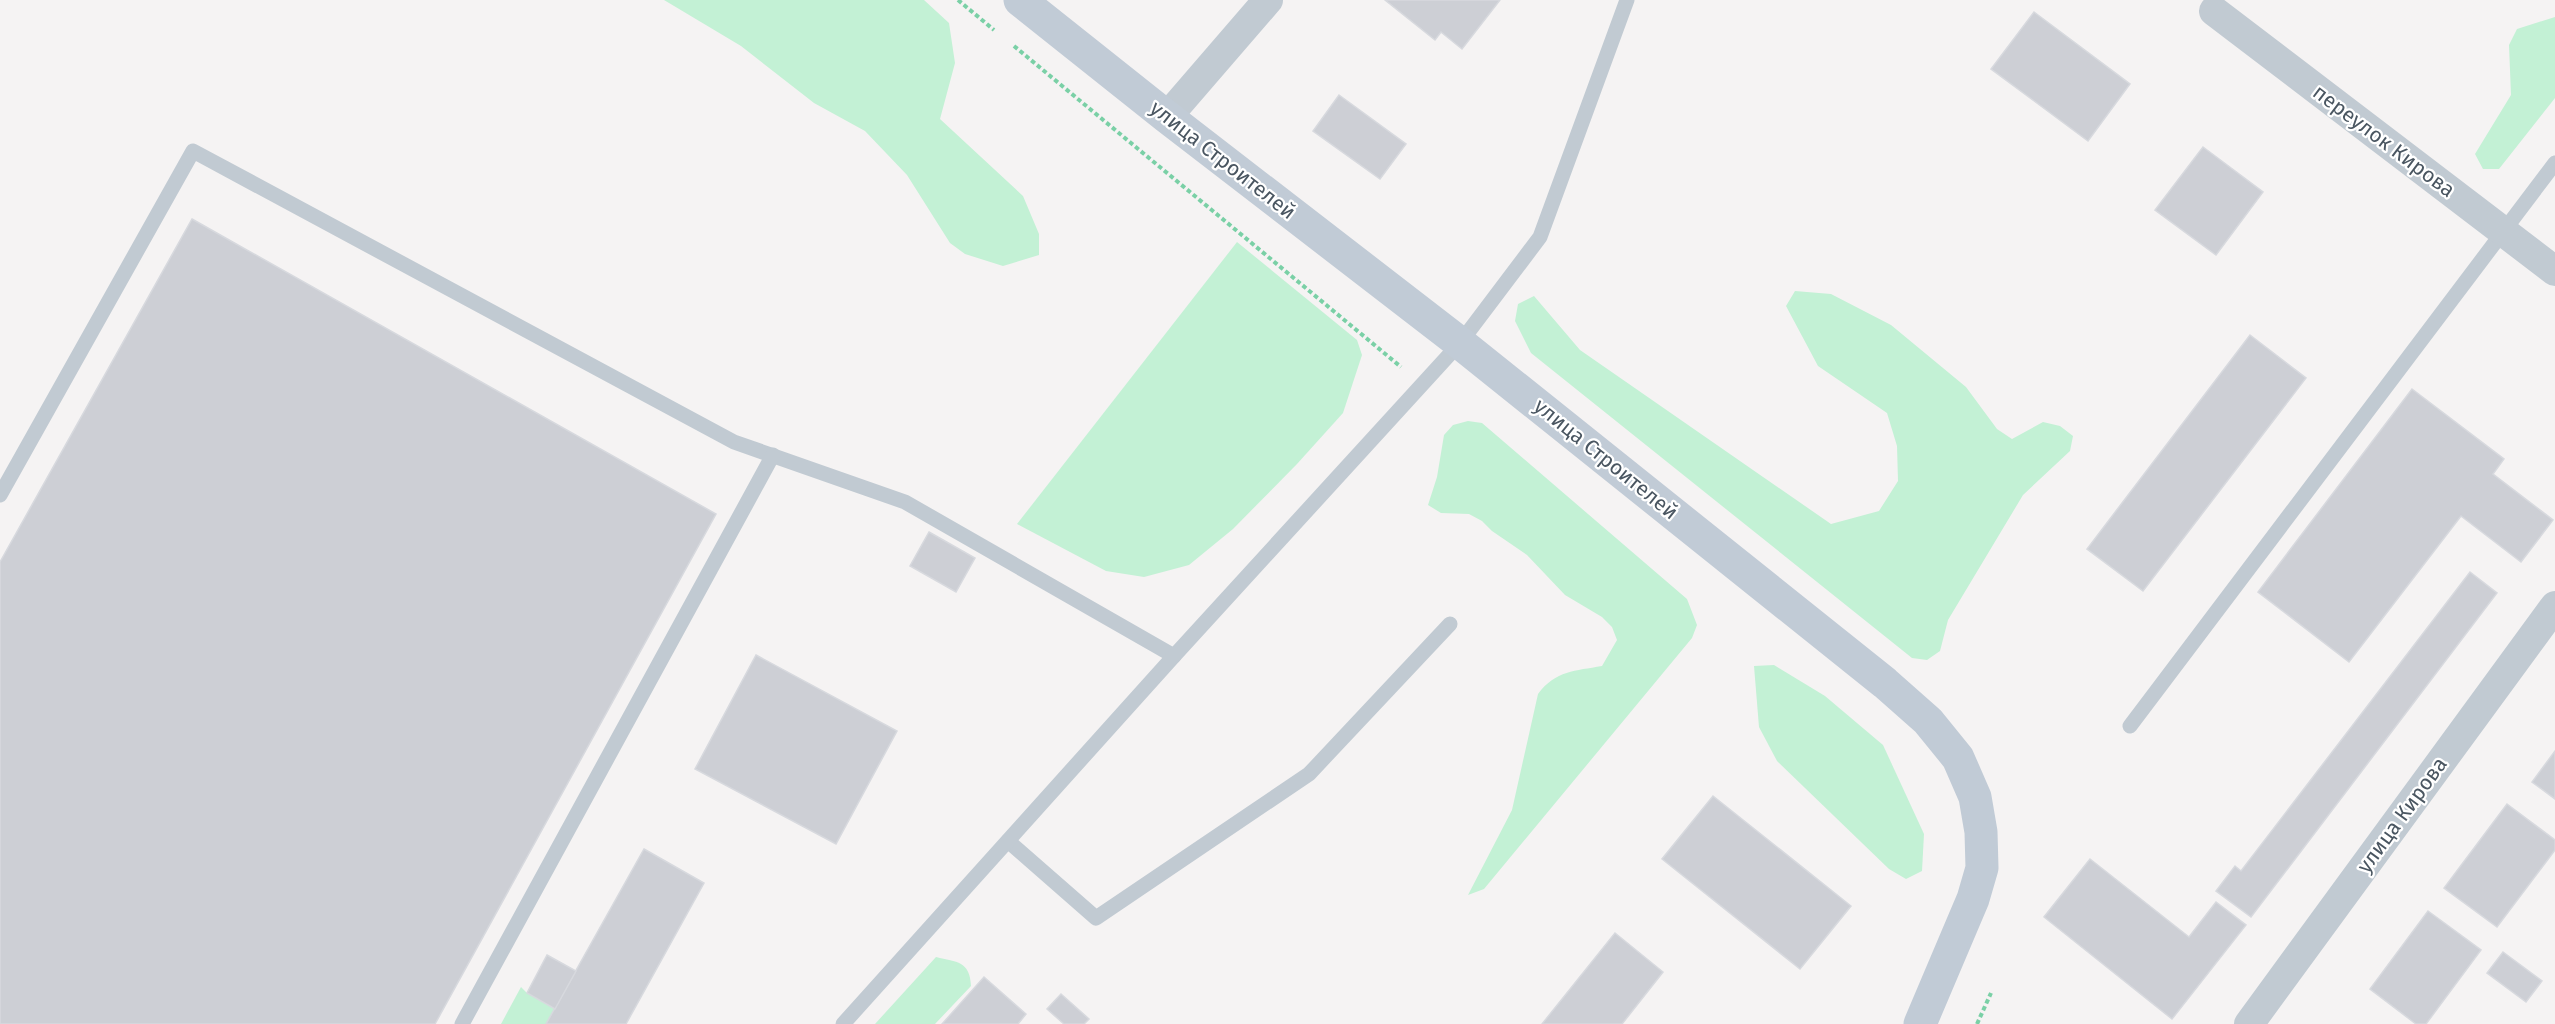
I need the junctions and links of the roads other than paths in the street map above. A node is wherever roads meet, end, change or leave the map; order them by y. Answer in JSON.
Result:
{"nodes":[{"id":1,"x":1020,"y":0,"type":"edge"},
{"id":2,"x":1268,"y":0,"type":"edge"},
{"id":3,"x":1627,"y":0,"type":"edge"},
{"id":4,"x":2214,"y":6,"type":"edge"},
{"id":5,"x":1167,"y":117,"type":"junction"},
{"id":6,"x":2555,"y":163,"type":"edge"},
{"id":7,"x":2504,"y":232,"type":"junction"},
{"id":8,"x":2555,"y":271,"type":"edge"},
{"id":9,"x":1460,"y":343,"type":"junction"},
{"id":10,"x":773,"y":455,"type":"junction"},
{"id":11,"x":0,"y":495,"type":"edge"},
{"id":12,"x":2555,"y":606,"type":"edge"},
{"id":13,"x":1450,"y":624,"type":"dead end"},
{"id":14,"x":1174,"y":656,"type":"junction"},
{"id":15,"x":2130,"y":726,"type":"dead end"},
{"id":16,"x":1008,"y":841,"type":"junction"},
{"id":17,"x":462,"y":1024,"type":"edge"},
{"id":18,"x":843,"y":1024,"type":"edge"},
{"id":19,"x":1920,"y":1024,"type":"edge"},
{"id":20,"x":2249,"y":1024,"type":"edge"}],
"edges":[{"from":1,"to":5,"type":"main road","name":"улица Строителей"},
{"from":2,"to":5,"type":"street"},
{"from":3,"to":9,"type":"lane"},
{"from":4,"to":7,"type":"street","name":"переулок Кирова"},
{"from":5,"to":9,"type":"main road","name":"улица Строителей"},
{"from":6,"to":7,"type":"lane"},
{"from":7,"to":8,"type":"street","name":"переулок Кирова"},
{"from":7,"to":15,"type":"lane"},
{"from":9,"to":14,"type":"lane"},
{"from":9,"to":19,"type":"main road","name":"улица Строителей"},
{"from":10,"to":11,"type":"lane"},
{"from":10,"to":14,"type":"lane"},
{"from":10,"to":17,"type":"lane"},
{"from":12,"to":20,"type":"street","name":"улица Кирова"},
{"from":13,"to":16,"type":"lane"},
{"from":14,"to":16,"type":"lane"},
{"from":16,"to":18,"type":"lane"}]}
